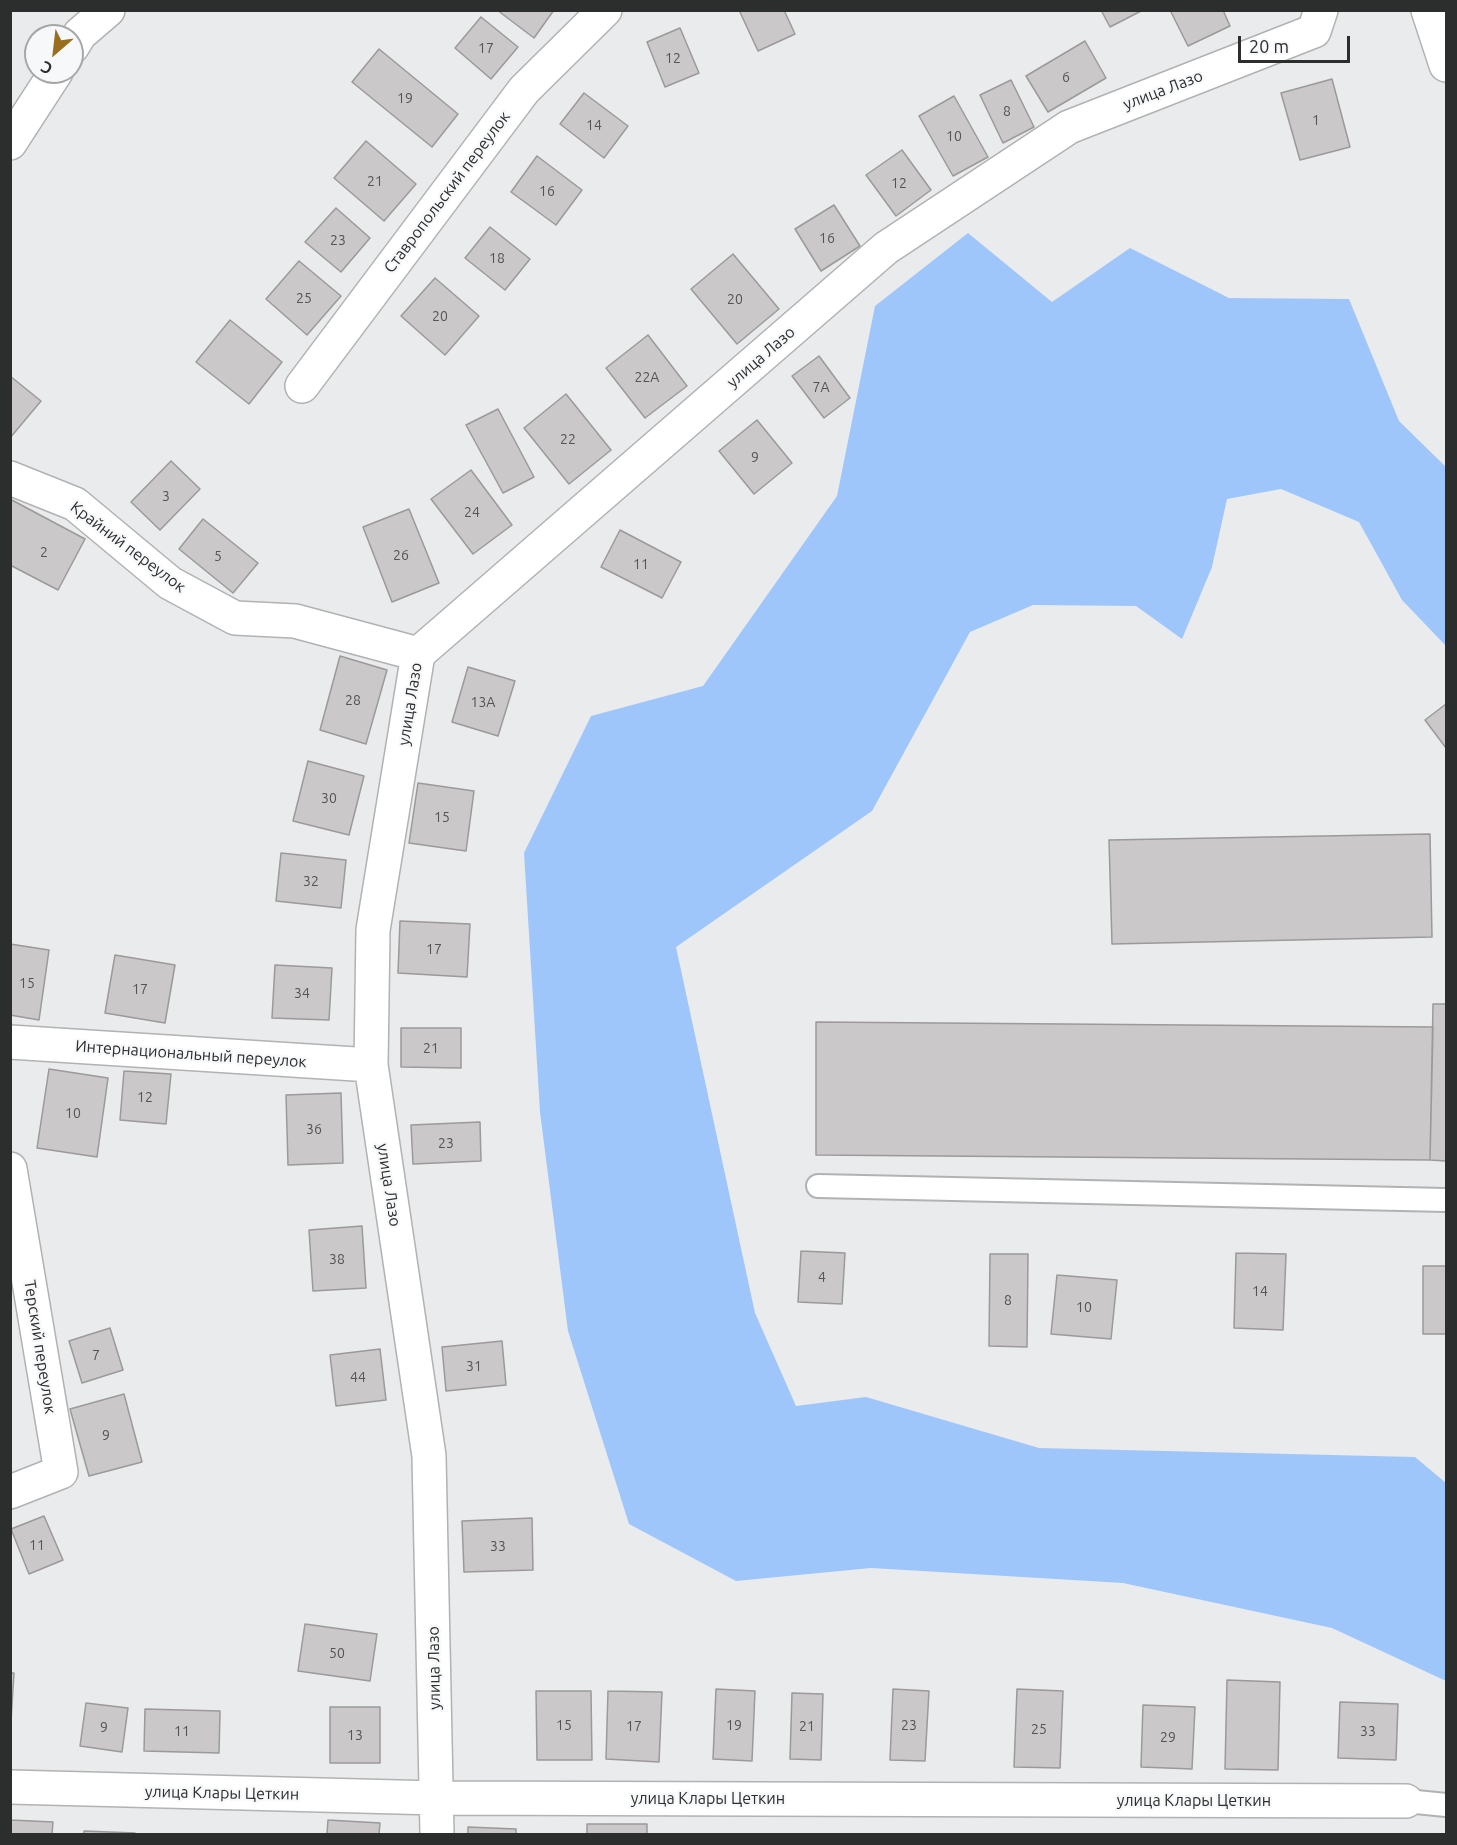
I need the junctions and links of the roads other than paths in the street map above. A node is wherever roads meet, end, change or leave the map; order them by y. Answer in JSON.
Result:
{"nodes":[{"id":1,"x":108,"y":10,"type":"edge"},
{"id":2,"x":605,"y":10,"type":"edge"},
{"id":3,"x":1321,"y":10,"type":"edge"},
{"id":4,"x":1428,"y":10,"type":"edge"},
{"id":5,"x":84,"y":31,"type":"edge"},
{"id":6,"x":1446,"y":65,"type":"edge"},
{"id":7,"x":48,"y":84,"type":"edge"},
{"id":8,"x":10,"y":143,"type":"edge"},
{"id":9,"x":302,"y":386,"type":"dead end"},
{"id":10,"x":10,"y":478,"type":"edge"},
{"id":11,"x":418,"y":654,"type":"junction"},
{"id":12,"x":10,"y":1042,"type":"edge"},
{"id":13,"x":371,"y":1065,"type":"junction"},
{"id":14,"x":10,"y":1169,"type":"edge"},
{"id":15,"x":818,"y":1185,"type":"dead end"},
{"id":16,"x":1446,"y":1200,"type":"edge"},
{"id":17,"x":10,"y":1492,"type":"edge"},
{"id":18,"x":10,"y":1787,"type":"edge"},
{"id":19,"x":437,"y":1798,"type":"junction"},
{"id":20,"x":1406,"y":1801,"type":"joint"},
{"id":21,"x":1446,"y":1805,"type":"edge"},
{"id":22,"x":437,"y":1834,"type":"edge"}],
"edges":[{"from":1,"to":5,"type":"street"},
{"from":2,"to":9,"type":"street","name":"Ставропольский переулок"},
{"from":3,"to":11,"type":"street","name":"улица Лазо"},
{"from":4,"to":6,"type":"street"},
{"from":7,"to":8,"type":"street"},
{"from":10,"to":11,"type":"street","name":"Крайний переулок"},
{"from":11,"to":13,"type":"street","name":"улица Лазо"},
{"from":12,"to":13,"type":"street","name":"Интернациональный переулок"},
{"from":13,"to":19,"type":"street","name":"улица Лазо"},
{"from":14,"to":17,"type":"street","name":"Терский переулок"},
{"from":15,"to":16,"type":"lane"},
{"from":18,"to":19,"type":"street","name":"улица Клары Цеткин"},
{"from":19,"to":20,"type":"street","name":"улица Клары Цеткин"},
{"from":19,"to":22,"type":"street","name":"улица Лазо"},
{"from":20,"to":21,"type":"lane"}]}
